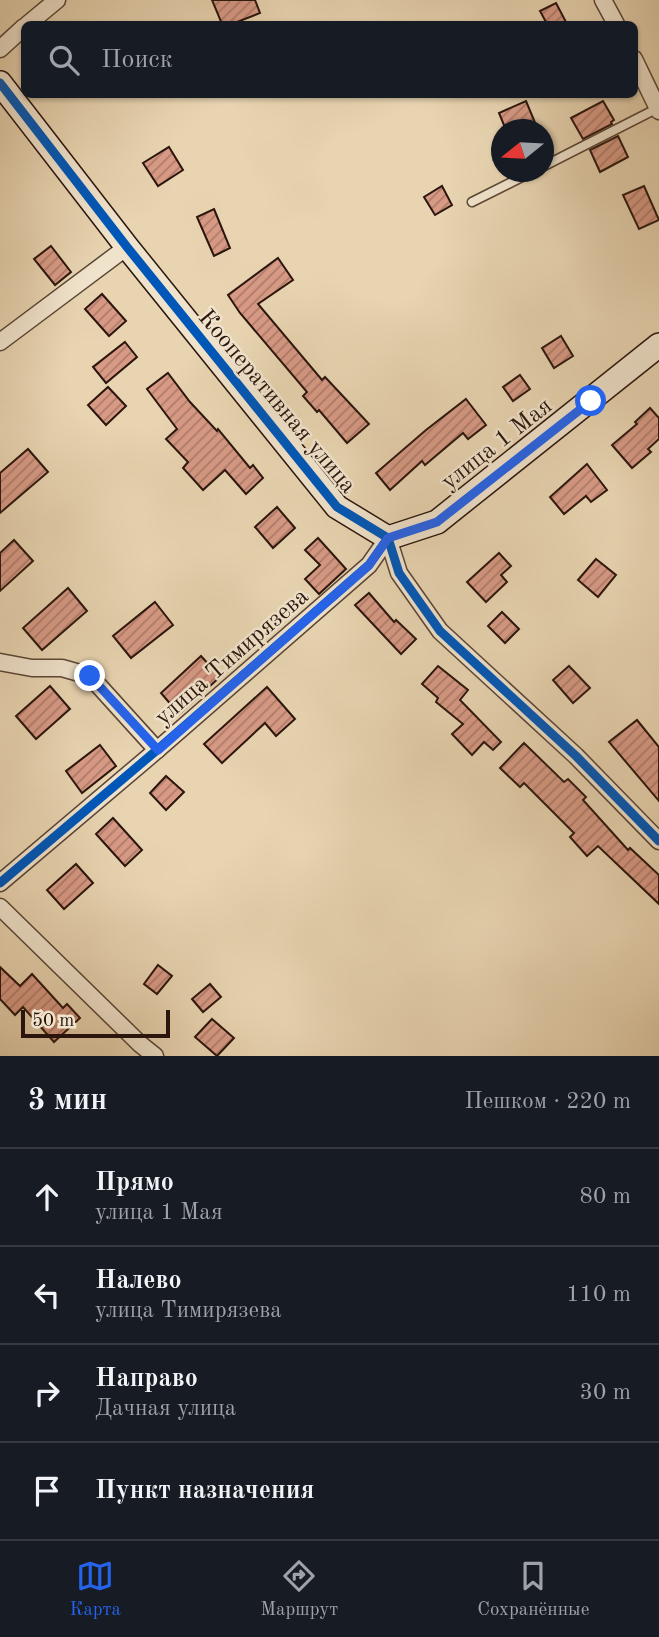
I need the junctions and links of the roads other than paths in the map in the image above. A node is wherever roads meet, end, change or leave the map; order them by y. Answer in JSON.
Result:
{"nodes":[{"id":1,"x":57,"y":0,"type":"edge"},
{"id":2,"x":603,"y":0,"type":"edge"},
{"id":3,"x":32,"y":21,"type":"edge"},
{"id":4,"x":614,"y":21,"type":"edge"},
{"id":5,"x":21,"y":31,"type":"edge"},
{"id":6,"x":0,"y":50,"type":"edge"},
{"id":7,"x":638,"y":66,"type":"edge"},
{"id":8,"x":0,"y":83,"type":"edge"},
{"id":9,"x":658,"y":109,"type":"edge"},
{"id":10,"x":554,"y":161,"type":"edge"},
{"id":11,"x":512,"y":182,"type":"edge"},
{"id":12,"x":472,"y":202,"type":"dead end"},
{"id":13,"x":127,"y":247,"type":"junction"},
{"id":14,"x":0,"y":342,"type":"edge"},
{"id":15,"x":659,"y":345,"type":"edge"},
{"id":16,"x":388,"y":538,"type":"junction"},
{"id":17,"x":0,"y":663,"type":"edge"},
{"id":18,"x":158,"y":750,"type":"junction"},
{"id":19,"x":659,"y":841,"type":"edge"},
{"id":20,"x":0,"y":883,"type":"edge"},
{"id":21,"x":0,"y":907,"type":"edge"},
{"id":22,"x":155,"y":1056,"type":"edge"}],
"edges":[{"from":1,"to":3,"type":"street"},
{"from":2,"to":4,"type":"street"},
{"from":5,"to":6,"type":"street"},
{"from":7,"to":9,"type":"street"},
{"from":8,"to":13,"type":"street","name":"Кооперативная улица"},
{"from":9,"to":10,"type":"lane"},
{"from":11,"to":12,"type":"lane"},
{"from":13,"to":14,"type":"street"},
{"from":13,"to":16,"type":"street","name":"Кооперативная улица"},
{"from":15,"to":16,"type":"street","name":"улица 1 Мая"},
{"from":16,"to":18,"type":"street","name":"улица Тимирязева"},
{"from":16,"to":19,"type":"street"},
{"from":17,"to":18,"type":"street"},
{"from":18,"to":20,"type":"street","name":"улица Тимирязева"},
{"from":21,"to":22,"type":"street"}]}
